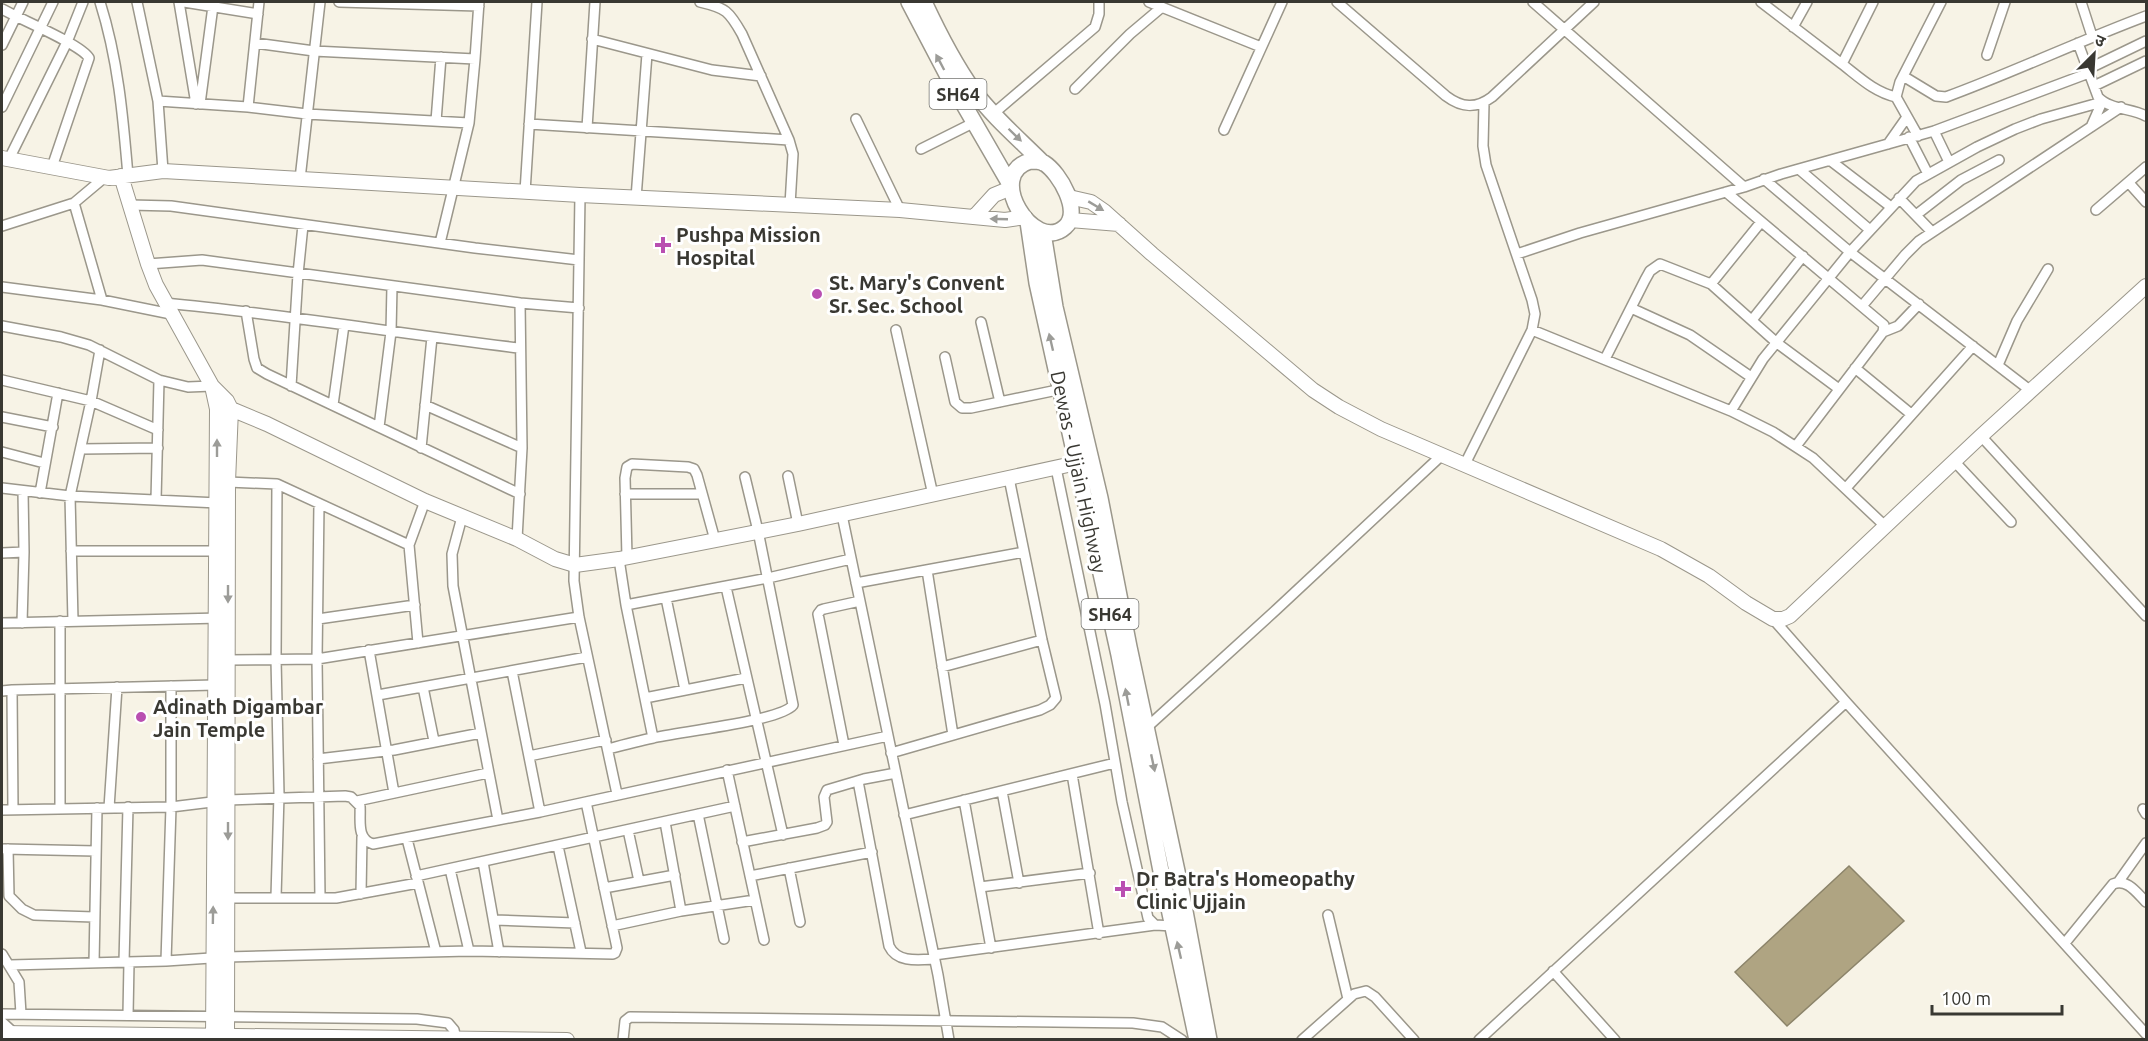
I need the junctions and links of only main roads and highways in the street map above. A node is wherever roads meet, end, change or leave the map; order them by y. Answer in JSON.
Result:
{"nodes":[{"id":1,"x":909,"y":2,"type":"edge"},
{"id":2,"x":924,"y":2,"type":"edge"},
{"id":3,"x":1044,"y":163,"type":"junction"},
{"id":4,"x":1011,"y":187,"type":"junction"},
{"id":5,"x":1026,"y":220,"type":"junction"},
{"id":6,"x":1043,"y":233,"type":"junction"},
{"id":7,"x":1084,"y":462,"type":"junction"},
{"id":8,"x":1140,"y":733,"type":"junction"},
{"id":9,"x":1197,"y":1040,"type":"edge"},
{"id":10,"x":1209,"y":1040,"type":"edge"}],
"edges":[{"from":4,"to":1,"type":"main road","name":"Dewas - Ujjain Highway","number":"SH64","one_way":true},
{"from":2,"to":3,"type":"main road","number":"SH64","one_way":true},
{"from":3,"to":4,"type":"main road"},
{"from":3,"to":6,"type":"main road","number":"SH64"},
{"from":4,"to":5,"type":"main road","name":"Dewas - Ujjain Highway","number":"SH64"},
{"from":5,"to":6,"type":"main road","name":"Dewas - Ujjain Highway","number":"SH64"},
{"from":7,"to":5,"type":"main road","name":"Dewas - Ujjain Highway","number":"SH64","one_way":true},
{"from":6,"to":7,"type":"main road","name":"Dewas - Ujjain Highway","number":"SH64"},
{"from":7,"to":8,"type":"main road","name":"Dewas - Ujjain Highway","number":"SH64"},
{"from":9,"to":8,"type":"main road","name":"Dewas - Ujjain Highway","number":"SH64","one_way":true},
{"from":8,"to":10,"type":"main road","name":"Dewas - Ujjain Highway","number":"SH64","one_way":true}]}
